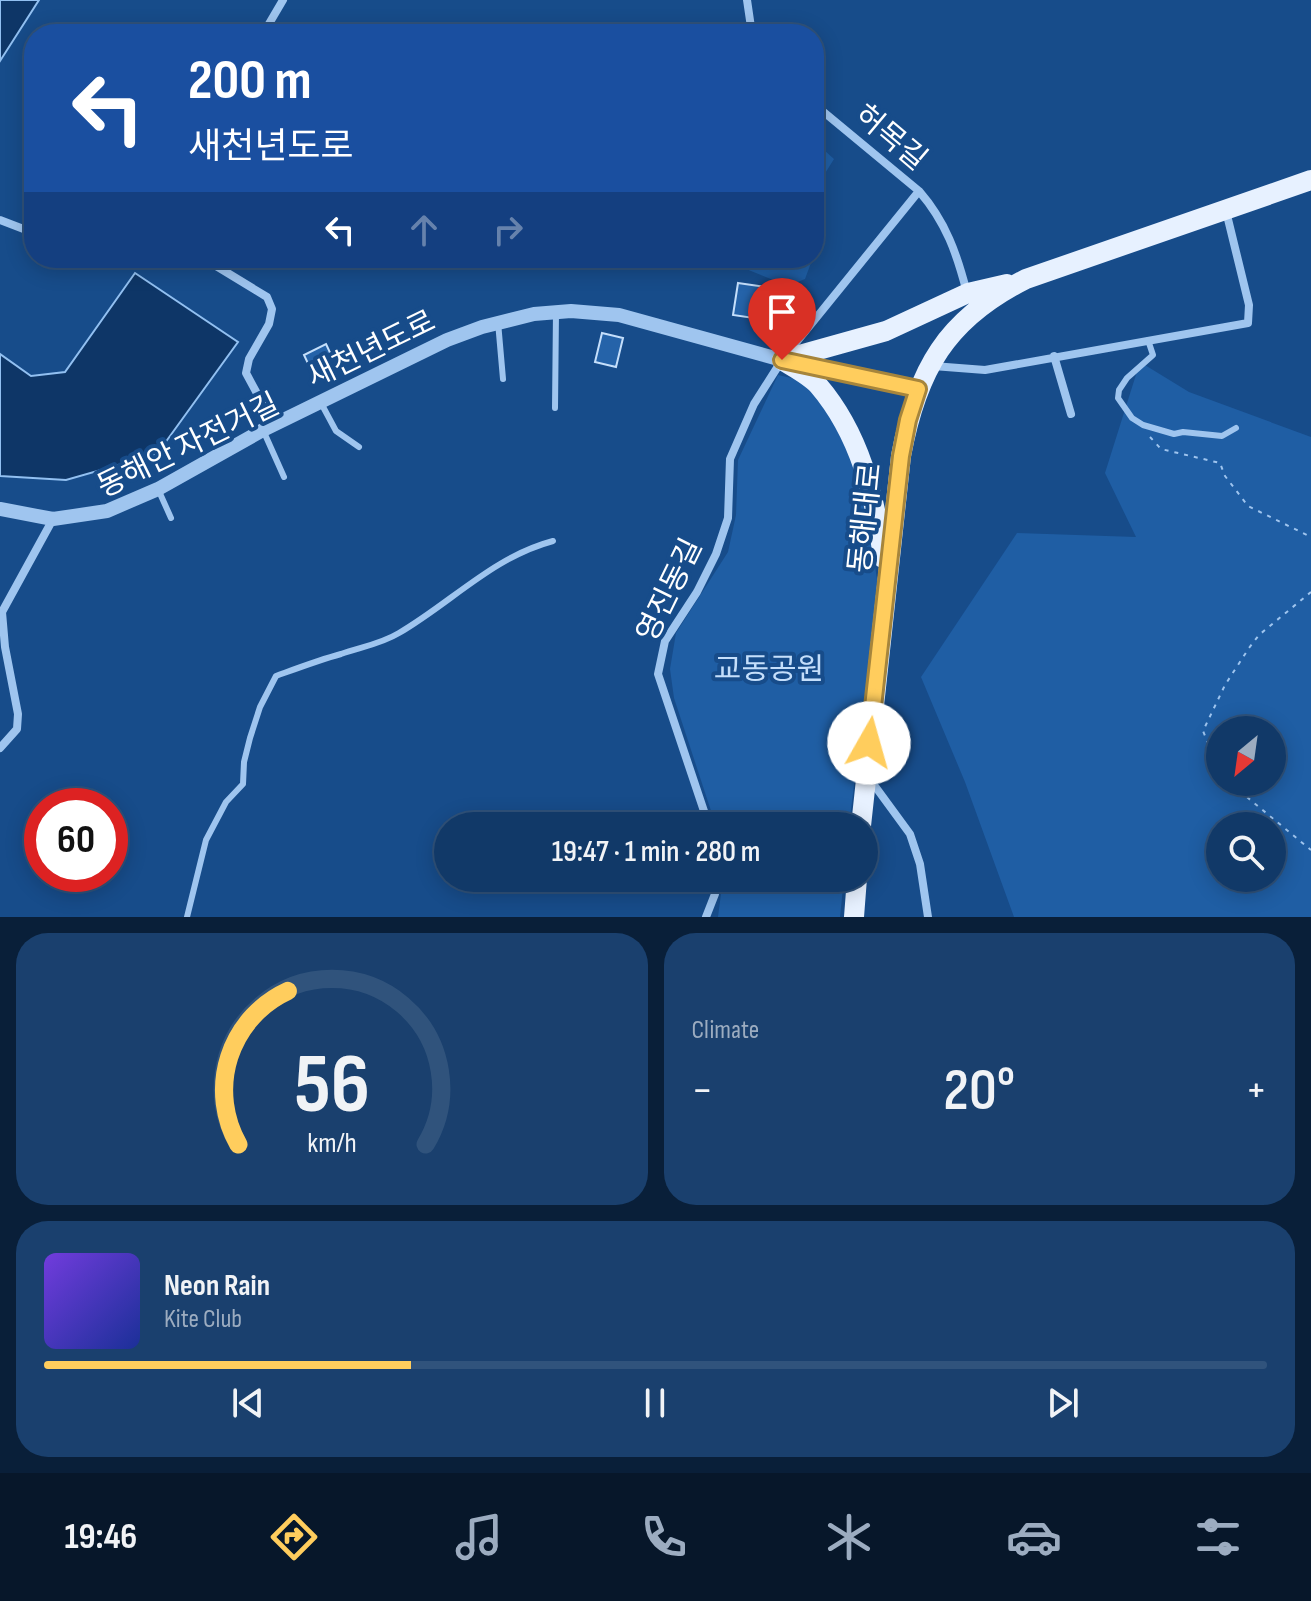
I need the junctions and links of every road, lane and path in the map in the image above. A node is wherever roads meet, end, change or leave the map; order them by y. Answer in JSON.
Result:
{"nodes":[{"id":1,"x":283,"y":0,"type":"edge"},
{"id":2,"x":747,"y":0,"type":"edge"},
{"id":3,"x":269,"y":24,"type":"edge"},
{"id":4,"x":751,"y":24,"type":"edge"},
{"id":5,"x":824,"y":112,"type":"edge"},
{"id":6,"x":1311,"y":180,"type":"edge"},
{"id":7,"x":919,"y":191,"type":"junction"},
{"id":8,"x":1226,"y":210,"type":"junction"},
{"id":9,"x":0,"y":220,"type":"edge"},
{"id":10,"x":24,"y":229,"type":"edge"},
{"id":11,"x":219,"y":268,"type":"edge"},
{"id":12,"x":1026,"y":279,"type":"junction"},
{"id":13,"x":968,"y":293,"type":"junction"},
{"id":14,"x":556,"y":312,"type":"junction"},
{"id":15,"x":498,"y":322,"type":"junction"},
{"id":16,"x":1148,"y":339,"type":"junction"},
{"id":17,"x":1054,"y":356,"type":"junction"},
{"id":18,"x":782,"y":360,"type":"junction"},
{"id":19,"x":928,"y":365,"type":"junction"},
{"id":20,"x":503,"y":379,"type":"dead end"},
{"id":21,"x":918,"y":389,"type":"junction"},
{"id":22,"x":321,"y":403,"type":"junction"},
{"id":23,"x":555,"y":408,"type":"dead end"},
{"id":24,"x":1071,"y":414,"type":"dead end"},
{"id":25,"x":1143,"y":425,"type":"junction"},
{"id":26,"x":269,"y":428,"type":"junction"},
{"id":27,"x":1236,"y":428,"type":"dead end"},
{"id":28,"x":359,"y":447,"type":"dead end"},
{"id":29,"x":284,"y":477,"type":"dead end"},
{"id":30,"x":158,"y":489,"type":"junction"},
{"id":31,"x":0,"y":509,"type":"edge"},
{"id":32,"x":171,"y":518,"type":"dead end"},
{"id":33,"x":53,"y":519,"type":"junction"},
{"id":34,"x":1311,"y":537,"type":"edge"},
{"id":35,"x":553,"y":541,"type":"dead end"},
{"id":36,"x":1311,"y":592,"type":"edge"},
{"id":37,"x":887,"y":593,"type":"junction"},
{"id":38,"x":1210,"y":716,"type":"edge"},
{"id":39,"x":0,"y":748,"type":"edge"},
{"id":40,"x":865,"y":772,"type":"junction"},
{"id":41,"x":1246,"y":796,"type":"edge"},
{"id":42,"x":704,"y":812,"type":"edge"},
{"id":43,"x":862,"y":812,"type":"edge"},
{"id":44,"x":1311,"y":850,"type":"edge"},
{"id":45,"x":715,"y":892,"type":"edge"},
{"id":46,"x":856,"y":892,"type":"edge"},
{"id":47,"x":187,"y":917,"type":"edge"},
{"id":48,"x":706,"y":917,"type":"edge"},
{"id":49,"x":854,"y":917,"type":"edge"},
{"id":50,"x":928,"y":917,"type":"edge"}],
"edges":[{"from":1,"to":3,"type":"street"},
{"from":2,"to":4,"type":"street"},
{"from":5,"to":7,"type":"street","name":"허목길"},
{"from":6,"to":8,"type":"main road","name":"동해대로"},
{"from":7,"to":13,"type":"street"},
{"from":7,"to":18,"type":"street","name":"허목길"},
{"from":8,"to":12,"type":"main road","name":"동해대로"},
{"from":8,"to":16,"type":"street"},
{"from":9,"to":10,"type":"street"},
{"from":11,"to":26,"type":"street"},
{"from":12,"to":13,"type":"main road"},
{"from":12,"to":19,"type":"main road","name":"동해대로"},
{"from":13,"to":18,"type":"main road"},
{"from":14,"to":15,"type":"street","name":"새천년도로"},
{"from":14,"to":18,"type":"street","name":"새천년도로"},
{"from":14,"to":23,"type":"lane"},
{"from":15,"to":20,"type":"lane"},
{"from":15,"to":22,"type":"street","name":"새천년도로"},
{"from":16,"to":17,"type":"street"},
{"from":16,"to":25,"type":"lane"},
{"from":17,"to":19,"type":"street"},
{"from":17,"to":24,"type":"street"},
{"from":18,"to":21,"type":"street","name":"새천년도로"},
{"from":18,"to":37,"type":"main road"},
{"from":18,"to":42,"type":"street","name":"영진동길"},
{"from":19,"to":21,"type":"main road","name":"동해대로"},
{"from":21,"to":37,"type":"main road","name":"동해대로"},
{"from":22,"to":26,"type":"street","name":"새천년도로"},
{"from":22,"to":28,"type":"lane"},
{"from":25,"to":27,"type":"lane"},
{"from":25,"to":34,"type":"path"},
{"from":26,"to":29,"type":"lane"},
{"from":26,"to":30,"type":"street","name":"새천년도로"},
{"from":30,"to":32,"type":"lane"},
{"from":30,"to":33,"type":"street","name":"새천년도로"},
{"from":31,"to":33,"type":"street","name":"새천년도로"},
{"from":33,"to":39,"type":"street"},
{"from":35,"to":47,"type":"lane"},
{"from":36,"to":38,"type":"path"},
{"from":37,"to":40,"type":"main road","name":"동해대로"},
{"from":40,"to":43,"type":"main road","name":"동해대로"},
{"from":40,"to":50,"type":"street"},
{"from":41,"to":44,"type":"path"},
{"from":45,"to":48,"type":"street"},
{"from":46,"to":49,"type":"main road"}]}
